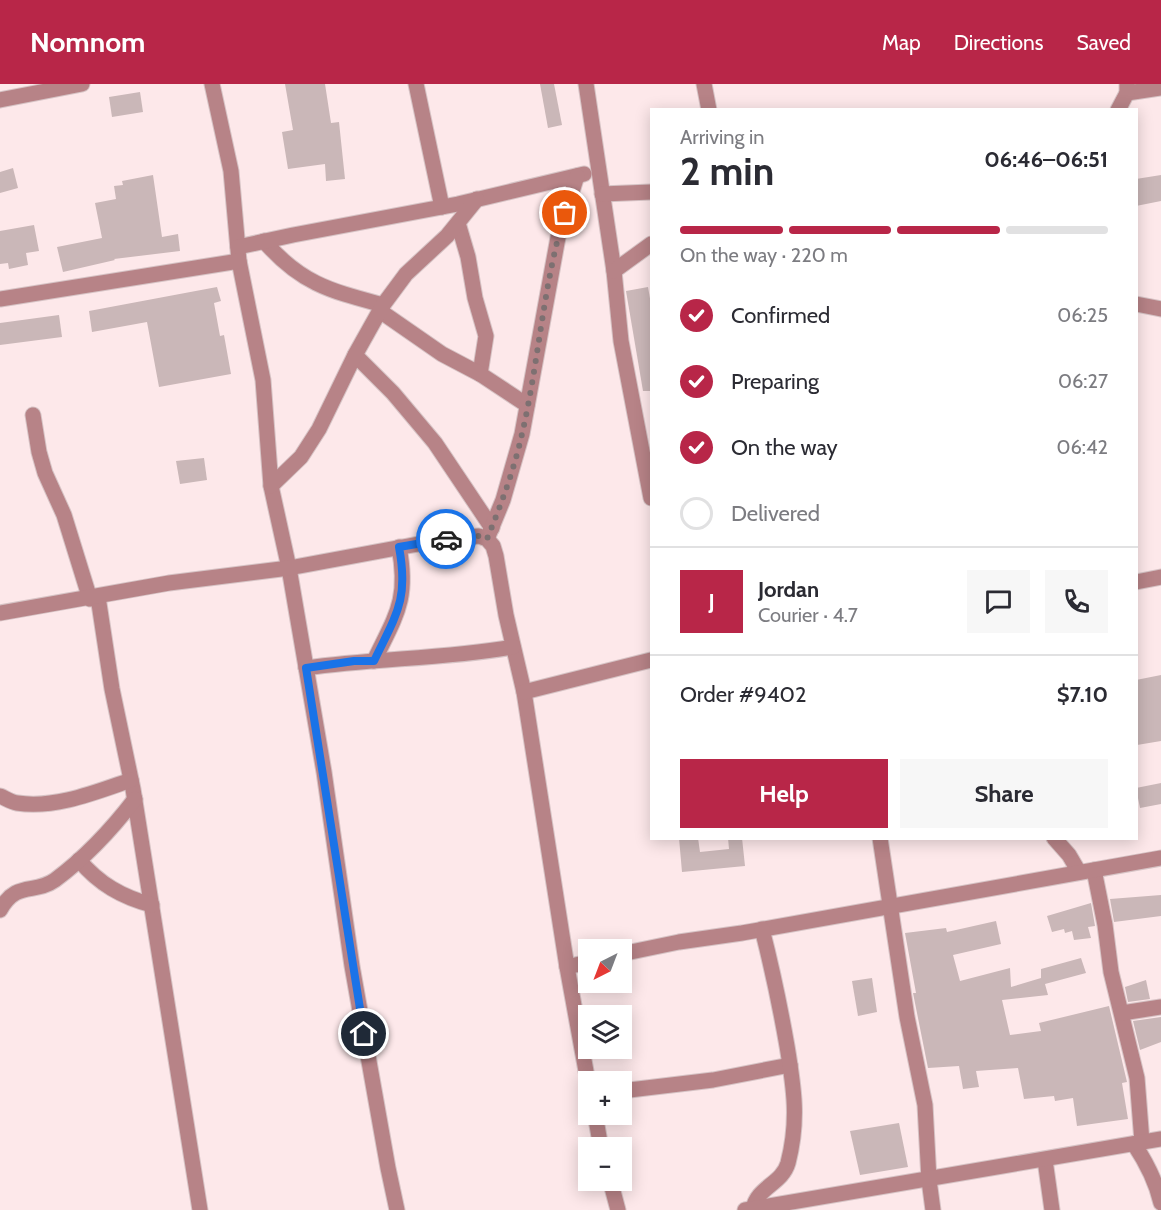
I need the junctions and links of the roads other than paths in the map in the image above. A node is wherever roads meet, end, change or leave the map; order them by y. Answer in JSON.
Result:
{"nodes":[{"id":1,"x":82,"y":84,"type":"edge"},
{"id":2,"x":212,"y":84,"type":"edge"},
{"id":3,"x":416,"y":84,"type":"edge"},
{"id":4,"x":586,"y":84,"type":"edge"},
{"id":5,"x":704,"y":84,"type":"edge"},
{"id":6,"x":1127,"y":88,"type":"edge"},
{"id":7,"x":1161,"y":88,"type":"edge"},
{"id":8,"x":0,"y":100,"type":"edge"},
{"id":9,"x":709,"y":108,"type":"edge"},
{"id":10,"x":1120,"y":108,"type":"edge"},
{"id":11,"x":598,"y":171,"type":"junction"},
{"id":12,"x":577,"y":176,"type":"junction"},
{"id":13,"x":650,"y":192,"type":"edge"},
{"id":14,"x":602,"y":194,"type":"junction"},
{"id":15,"x":477,"y":200,"type":"junction"},
{"id":16,"x":442,"y":207,"type":"junction"},
{"id":17,"x":458,"y":223,"type":"junction"},
{"id":18,"x":264,"y":241,"type":"junction"},
{"id":19,"x":650,"y":245,"type":"edge"},
{"id":20,"x":239,"y":254,"type":"junction"},
{"id":21,"x":614,"y":271,"type":"junction"},
{"id":22,"x":0,"y":299,"type":"edge"},
{"id":23,"x":1138,"y":304,"type":"edge"},
{"id":24,"x":382,"y":308,"type":"junction"},
{"id":25,"x":1161,"y":309,"type":"edge"},
{"id":26,"x":355,"y":355,"type":"junction"},
{"id":27,"x":480,"y":374,"type":"junction"},
{"id":28,"x":527,"y":405,"type":"junction"},
{"id":29,"x":33,"y":416,"type":"dead end"},
{"id":30,"x":271,"y":486,"type":"junction"},
{"id":31,"x":650,"y":490,"type":"edge"},
{"id":32,"x":489,"y":533,"type":"junction"},
{"id":33,"x":399,"y":547,"type":"junction"},
{"id":34,"x":290,"y":568,"type":"junction"},
{"id":35,"x":1161,"y":578,"type":"edge"},
{"id":36,"x":1138,"y":582,"type":"edge"},
{"id":37,"x":94,"y":598,"type":"junction"},
{"id":38,"x":0,"y":613,"type":"edge"},
{"id":39,"x":513,"y":647,"type":"junction"},
{"id":40,"x":650,"y":660,"type":"edge"},
{"id":41,"x":374,"y":661,"type":"junction"},
{"id":42,"x":306,"y":668,"type":"junction"},
{"id":43,"x":524,"y":692,"type":"junction"},
{"id":44,"x":131,"y":780,"type":"junction"},
{"id":45,"x":0,"y":796,"type":"edge"},
{"id":46,"x":135,"y":799,"type":"junction"},
{"id":47,"x":880,"y":840,"type":"edge"},
{"id":48,"x":1056,"y":840,"type":"edge"},
{"id":49,"x":1161,"y":858,"type":"edge"},
{"id":50,"x":79,"y":860,"type":"junction"},
{"id":51,"x":1086,"y":871,"type":"junction"},
{"id":52,"x":152,"y":905,"type":"junction"},
{"id":53,"x":889,"y":906,"type":"junction"},
{"id":54,"x":0,"y":910,"type":"edge"},
{"id":55,"x":762,"y":929,"type":"junction"},
{"id":56,"x":632,"y":952,"type":"edge"},
{"id":57,"x":578,"y":964,"type":"edge"},
{"id":58,"x":567,"y":967,"type":"junction"},
{"id":59,"x":1161,"y":1006,"type":"edge"},
{"id":60,"x":1122,"y":1013,"type":"junction"},
{"id":61,"x":790,"y":1065,"type":"junction"},
{"id":62,"x":586,"y":1071,"type":"edge"},
{"id":63,"x":632,"y":1089,"type":"edge"},
{"id":64,"x":1161,"y":1139,"type":"edge"},
{"id":65,"x":1138,"y":1143,"type":"junction"},
{"id":66,"x":1045,"y":1160,"type":"junction"},
{"id":67,"x":929,"y":1180,"type":"junction"},
{"id":68,"x":613,"y":1191,"type":"edge"},
{"id":69,"x":1161,"y":1203,"type":"edge"},
{"id":70,"x":749,"y":1209,"type":"edge"},
{"id":71,"x":200,"y":1210,"type":"edge"},
{"id":72,"x":397,"y":1210,"type":"edge"},
{"id":73,"x":618,"y":1210,"type":"edge"},
{"id":74,"x":933,"y":1210,"type":"edge"},
{"id":75,"x":1052,"y":1210,"type":"edge"}],
"edges":[{"from":1,"to":8,"type":"street"},
{"from":2,"to":20,"type":"street"},
{"from":3,"to":16,"type":"street"},
{"from":4,"to":11,"type":"street"},
{"from":5,"to":9,"type":"street"},
{"from":6,"to":7,"type":"street"},
{"from":6,"to":10,"type":"street"},
{"from":11,"to":12,"type":"street"},
{"from":11,"to":14,"type":"street"},
{"from":12,"to":15,"type":"street"},
{"from":12,"to":28,"type":"street"},
{"from":13,"to":14,"type":"street"},
{"from":14,"to":21,"type":"street"},
{"from":15,"to":16,"type":"street"},
{"from":15,"to":17,"type":"street"},
{"from":16,"to":18,"type":"street"},
{"from":17,"to":24,"type":"street"},
{"from":17,"to":27,"type":"street"},
{"from":18,"to":20,"type":"street"},
{"from":18,"to":24,"type":"street"},
{"from":19,"to":21,"type":"street"},
{"from":20,"to":22,"type":"street"},
{"from":20,"to":30,"type":"street"},
{"from":21,"to":31,"type":"street"},
{"from":23,"to":25,"type":"street"},
{"from":24,"to":26,"type":"street"},
{"from":24,"to":27,"type":"street"},
{"from":26,"to":30,"type":"street"},
{"from":26,"to":32,"type":"street"},
{"from":27,"to":28,"type":"street"},
{"from":28,"to":32,"type":"street"},
{"from":29,"to":37,"type":"street"},
{"from":30,"to":34,"type":"street"},
{"from":32,"to":33,"type":"street"},
{"from":32,"to":39,"type":"street"},
{"from":33,"to":34,"type":"street"},
{"from":33,"to":41,"type":"street"},
{"from":34,"to":37,"type":"street"},
{"from":34,"to":42,"type":"street"},
{"from":35,"to":36,"type":"street"},
{"from":37,"to":38,"type":"street"},
{"from":37,"to":44,"type":"street"},
{"from":39,"to":41,"type":"street"},
{"from":39,"to":43,"type":"street"},
{"from":40,"to":43,"type":"street"},
{"from":41,"to":42,"type":"street"},
{"from":42,"to":72,"type":"street"},
{"from":43,"to":58,"type":"street"},
{"from":44,"to":45,"type":"street"},
{"from":44,"to":46,"type":"street"},
{"from":46,"to":50,"type":"street"},
{"from":46,"to":52,"type":"street"},
{"from":47,"to":53,"type":"street"},
{"from":48,"to":51,"type":"street"},
{"from":49,"to":51,"type":"street"},
{"from":50,"to":52,"type":"street"},
{"from":50,"to":54,"type":"street"},
{"from":51,"to":53,"type":"street"},
{"from":51,"to":60,"type":"street"},
{"from":52,"to":71,"type":"street"},
{"from":53,"to":55,"type":"street"},
{"from":53,"to":67,"type":"street"},
{"from":55,"to":56,"type":"street"},
{"from":55,"to":61,"type":"street"},
{"from":57,"to":58,"type":"street"},
{"from":58,"to":62,"type":"street"},
{"from":59,"to":60,"type":"street"},
{"from":60,"to":65,"type":"street"},
{"from":61,"to":63,"type":"street"},
{"from":61,"to":70,"type":"street"},
{"from":64,"to":65,"type":"street"},
{"from":65,"to":66,"type":"street"},
{"from":65,"to":69,"type":"street"},
{"from":66,"to":67,"type":"street"},
{"from":66,"to":75,"type":"street"},
{"from":67,"to":70,"type":"street"},
{"from":67,"to":74,"type":"street"},
{"from":68,"to":73,"type":"street"}]}
